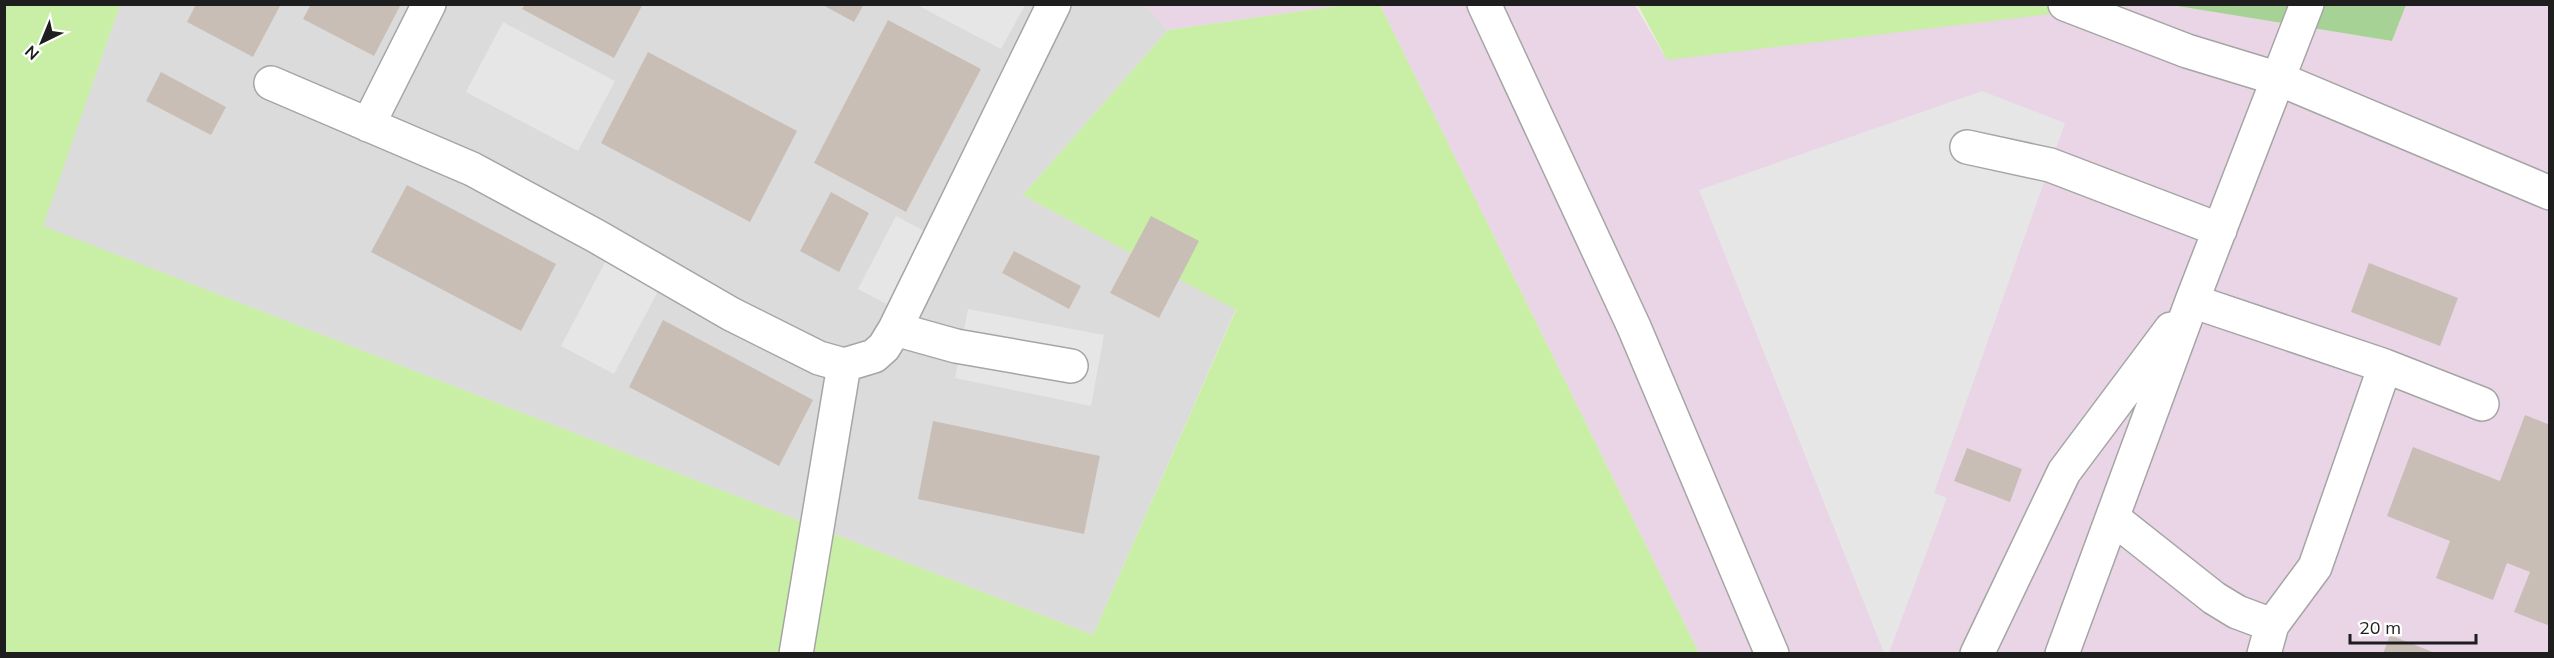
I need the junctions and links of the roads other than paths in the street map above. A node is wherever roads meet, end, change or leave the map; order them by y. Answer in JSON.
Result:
{"nodes":[{"id":1,"x":429,"y":4,"type":"edge"},
{"id":2,"x":1054,"y":4,"type":"edge"},
{"id":3,"x":1484,"y":4,"type":"edge"},
{"id":4,"x":2065,"y":4,"type":"edge"},
{"id":5,"x":2307,"y":4,"type":"edge"},
{"id":6,"x":2279,"y":79,"type":"junction"},
{"id":7,"x":271,"y":83,"type":"dead end"},
{"id":8,"x":368,"y":125,"type":"junction"},
{"id":9,"x":1967,"y":147,"type":"dead end"},
{"id":10,"x":2550,"y":193,"type":"edge"},
{"id":11,"x":2220,"y":230,"type":"junction"},
{"id":12,"x":2192,"y":302,"type":"junction"},
{"id":13,"x":895,"y":329,"type":"junction"},
{"id":14,"x":843,"y":365,"type":"junction"},
{"id":15,"x":1071,"y":366,"type":"dead end"},
{"id":16,"x":2385,"y":366,"type":"junction"},
{"id":17,"x":2482,"y":404,"type":"dead end"},
{"id":18,"x":2114,"y":518,"type":"junction"},
{"id":19,"x":2268,"y":639,"type":"edge"},
{"id":20,"x":796,"y":654,"type":"edge"},
{"id":21,"x":1772,"y":654,"type":"edge"},
{"id":22,"x":1977,"y":654,"type":"edge"},
{"id":23,"x":2062,"y":654,"type":"edge"}],
"edges":[{"from":1,"to":8,"type":"street"},
{"from":2,"to":13,"type":"street"},
{"from":3,"to":21,"type":"street"},
{"from":4,"to":6,"type":"street"},
{"from":5,"to":6,"type":"street"},
{"from":6,"to":10,"type":"street"},
{"from":6,"to":11,"type":"street"},
{"from":7,"to":8,"type":"street"},
{"from":8,"to":14,"type":"street"},
{"from":9,"to":11,"type":"street"},
{"from":11,"to":12,"type":"street"},
{"from":12,"to":16,"type":"street"},
{"from":12,"to":18,"type":"street"},
{"from":12,"to":22,"type":"street"},
{"from":13,"to":14,"type":"street"},
{"from":13,"to":15,"type":"street"},
{"from":14,"to":20,"type":"street"},
{"from":16,"to":17,"type":"street"},
{"from":16,"to":19,"type":"street"},
{"from":18,"to":19,"type":"street"},
{"from":18,"to":23,"type":"street"}]}
